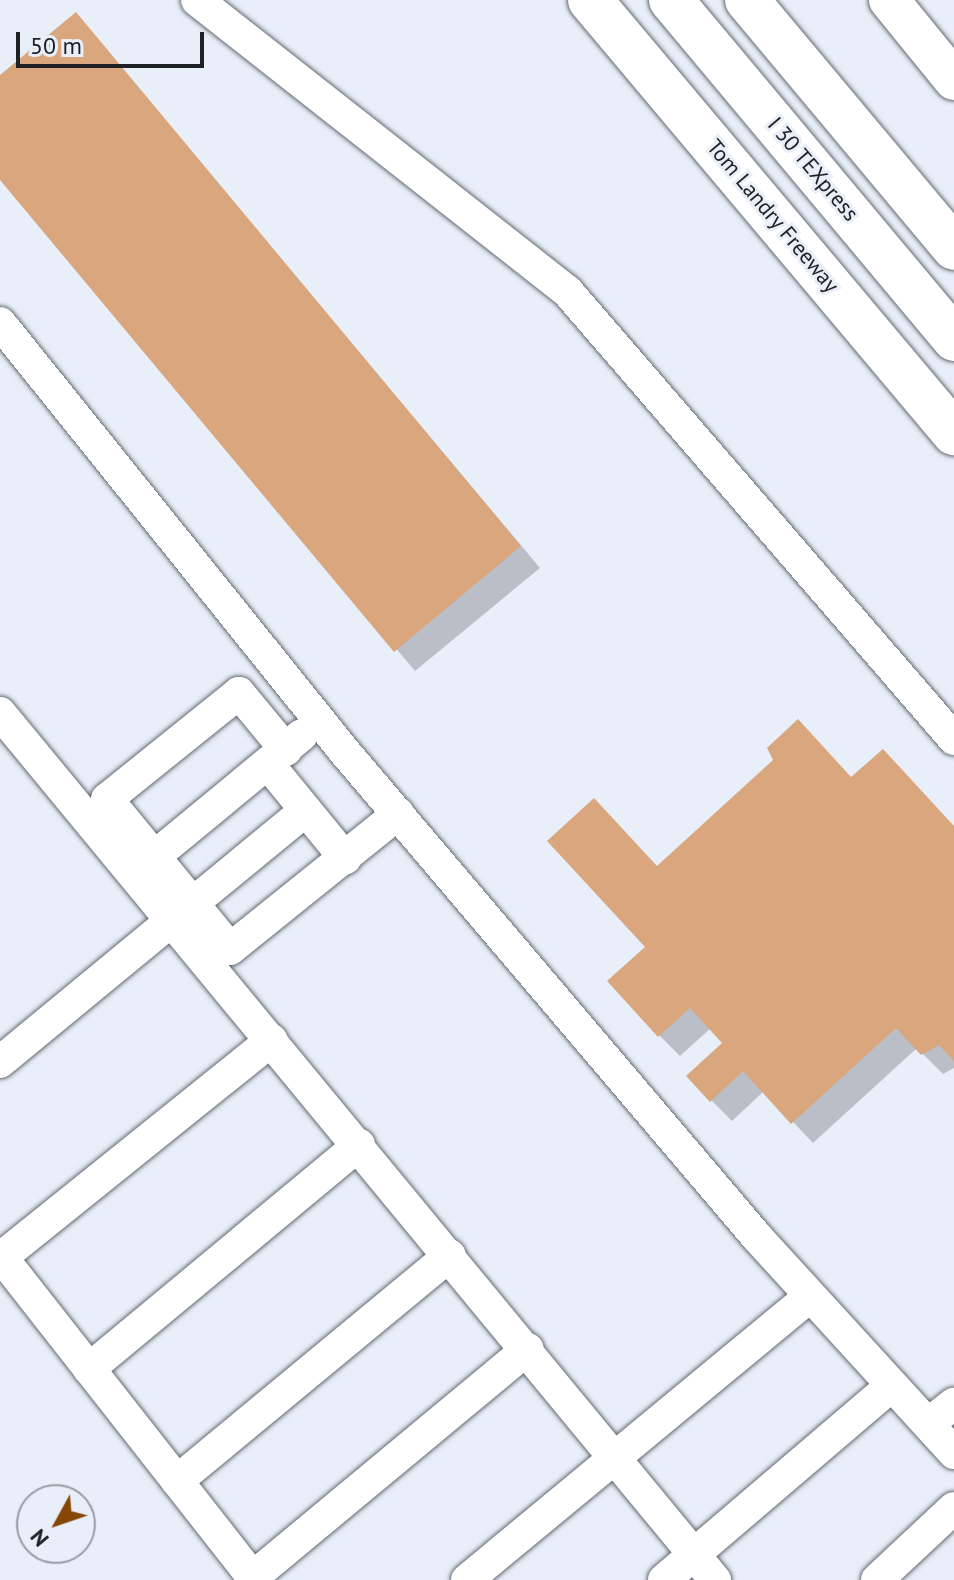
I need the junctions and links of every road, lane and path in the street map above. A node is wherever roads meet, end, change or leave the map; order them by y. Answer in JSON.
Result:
{"nodes":[{"id":1,"x":197,"y":0,"type":"edge"},
{"id":2,"x":590,"y":0,"type":"edge"},
{"id":3,"x":671,"y":0,"type":"edge"},
{"id":4,"x":747,"y":0,"type":"edge"},
{"id":5,"x":889,"y":0,"type":"edge"},
{"id":6,"x":954,"y":80,"type":"edge"},
{"id":7,"x":954,"y":248,"type":"edge"},
{"id":8,"x":0,"y":323,"type":"edge"},
{"id":9,"x":954,"y":339,"type":"edge"},
{"id":10,"x":954,"y":433,"type":"edge"},
{"id":11,"x":0,"y":713,"type":"edge"},
{"id":12,"x":319,"y":719,"type":"junction"},
{"id":13,"x":954,"y":739,"type":"edge"},
{"id":14,"x":277,"y":757,"type":"junction"},
{"id":15,"x":305,"y":811,"type":"junction"},
{"id":16,"x":398,"y":814,"type":"junction"},
{"id":17,"x":155,"y":856,"type":"junction"},
{"id":18,"x":345,"y":858,"type":"junction"},
{"id":19,"x":182,"y":912,"type":"junction"},
{"id":20,"x":272,"y":1040,"type":"junction"},
{"id":21,"x":0,"y":1062,"type":"edge"},
{"id":22,"x":359,"y":1145,"type":"junction"},
{"id":23,"x":450,"y":1255,"type":"junction"},
{"id":24,"x":1,"y":1256,"type":"edge"},
{"id":25,"x":809,"y":1297,"type":"junction"},
{"id":26,"x":528,"y":1349,"type":"junction"},
{"id":27,"x":89,"y":1369,"type":"junction"},
{"id":28,"x":892,"y":1385,"type":"junction"},
{"id":29,"x":954,"y":1404,"type":"edge"},
{"id":30,"x":928,"y":1424,"type":"junction"},
{"id":31,"x":954,"y":1453,"type":"edge"},
{"id":32,"x":617,"y":1457,"type":"junction"},
{"id":33,"x":177,"y":1481,"type":"junction"},
{"id":34,"x":954,"y":1508,"type":"edge"},
{"id":35,"x":695,"y":1555,"type":"junction"},
{"id":36,"x":254,"y":1579,"type":"edge"},
{"id":37,"x":467,"y":1580,"type":"edge"},
{"id":38,"x":664,"y":1580,"type":"edge"},
{"id":39,"x":715,"y":1580,"type":"edge"},
{"id":40,"x":877,"y":1580,"type":"edge"}],
"edges":[{"from":1,"to":13,"type":"lane"},
{"from":2,"to":10,"type":"highway","name":"Tom Landry Freeway"},
{"from":3,"to":9,"type":"highway","name":"I 30 TEXpress"},
{"from":4,"to":7,"type":"highway"},
{"from":5,"to":6,"type":"main road"},
{"from":8,"to":12,"type":"lane"},
{"from":11,"to":19,"type":"lane"},
{"from":12,"to":14,"type":"lane"},
{"from":12,"to":16,"type":"lane"},
{"from":14,"to":15,"type":"lane"},
{"from":14,"to":17,"type":"lane"},
{"from":14,"to":17,"type":"lane"},
{"from":15,"to":18,"type":"lane"},
{"from":15,"to":19,"type":"lane"},
{"from":16,"to":18,"type":"lane"},
{"from":16,"to":25,"type":"lane"},
{"from":17,"to":19,"type":"lane"},
{"from":18,"to":19,"type":"lane"},
{"from":19,"to":20,"type":"lane"},
{"from":19,"to":21,"type":"lane"},
{"from":20,"to":22,"type":"lane"},
{"from":20,"to":24,"type":"lane"},
{"from":22,"to":23,"type":"lane"},
{"from":22,"to":27,"type":"lane"},
{"from":23,"to":26,"type":"lane"},
{"from":23,"to":33,"type":"lane"},
{"from":24,"to":27,"type":"lane"},
{"from":25,"to":28,"type":"lane"},
{"from":25,"to":32,"type":"lane"},
{"from":26,"to":32,"type":"lane"},
{"from":26,"to":36,"type":"lane"},
{"from":27,"to":33,"type":"lane"},
{"from":28,"to":30,"type":"lane"},
{"from":28,"to":35,"type":"lane"},
{"from":29,"to":30,"type":"lane"},
{"from":30,"to":31,"type":"lane"},
{"from":32,"to":35,"type":"lane"},
{"from":32,"to":37,"type":"lane"},
{"from":33,"to":36,"type":"lane"},
{"from":34,"to":40,"type":"lane"},
{"from":35,"to":38,"type":"lane"},
{"from":35,"to":39,"type":"lane"}]}
